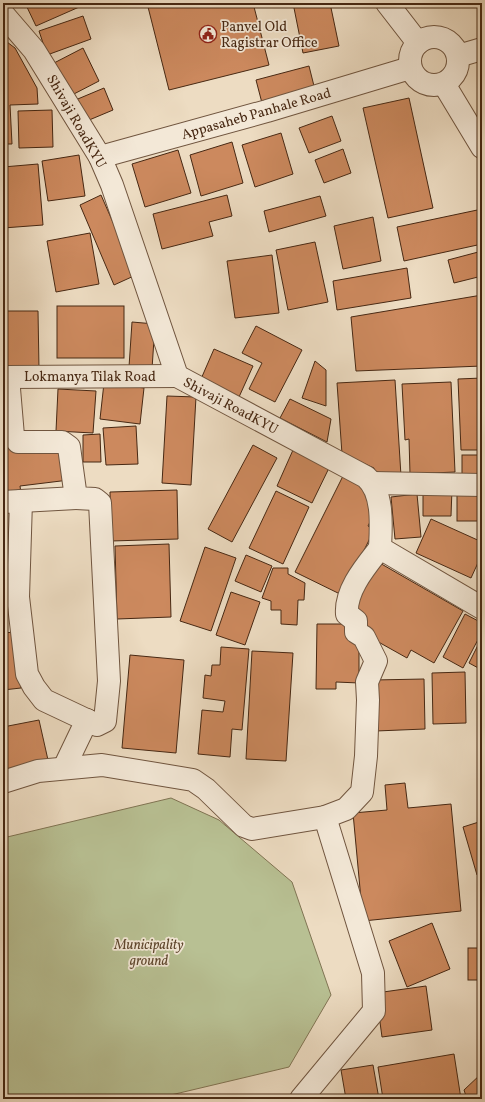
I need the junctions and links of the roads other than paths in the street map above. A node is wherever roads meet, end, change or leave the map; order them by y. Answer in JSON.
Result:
{"nodes":[{"id":1,"x":387,"y":3,"type":"edge"},
{"id":2,"x":3,"y":14,"type":"edge"},
{"id":3,"x":418,"y":43,"type":"junction"},
{"id":4,"x":482,"y":49,"type":"edge"},
{"id":5,"x":458,"y":56,"type":"junction"},
{"id":6,"x":410,"y":68,"type":"junction"},
{"id":7,"x":444,"y":84,"type":"junction"},
{"id":8,"x":482,"y":147,"type":"edge"},
{"id":9,"x":100,"y":157,"type":"junction"},
{"id":10,"x":177,"y":376,"type":"junction"},
{"id":11,"x":6,"y":378,"type":"edge"},
{"id":12,"x":372,"y":483,"type":"junction"},
{"id":13,"x":482,"y":485,"type":"edge"},
{"id":14,"x":76,"y":498,"type":"junction"},
{"id":15,"x":12,"y":501,"type":"edge"},
{"id":16,"x":380,"y":548,"type":"junction"},
{"id":17,"x":482,"y":608,"type":"edge"},
{"id":18,"x":87,"y":720,"type":"junction"},
{"id":19,"x":64,"y":768,"type":"junction"},
{"id":20,"x":3,"y":782,"type":"edge"},
{"id":21,"x":325,"y":817,"type":"junction"},
{"id":22,"x":301,"y":1099,"type":"edge"}],
"edges":[{"from":1,"to":3,"type":"street"},
{"from":2,"to":9,"type":"street","name":"Shivaji RoadKYU"},
{"from":3,"to":5,"type":"street"},
{"from":3,"to":6,"type":"street"},
{"from":4,"to":5,"type":"street"},
{"from":5,"to":7,"type":"street"},
{"from":6,"to":7,"type":"street"},
{"from":6,"to":9,"type":"street","name":"Appasaheb Panhale Road"},
{"from":7,"to":8,"type":"street"},
{"from":9,"to":10,"type":"street","name":"Shivaji RoadKYU"},
{"from":10,"to":11,"type":"street","name":"Lokmanya Tilak Road"},
{"from":10,"to":12,"type":"street","name":"Shivaji RoadKYU"},
{"from":11,"to":14,"type":"street"},
{"from":12,"to":13,"type":"street"},
{"from":12,"to":16,"type":"street"},
{"from":14,"to":15,"type":"street"},
{"from":14,"to":18,"type":"street"},
{"from":15,"to":18,"type":"street"},
{"from":16,"to":17,"type":"street"},
{"from":16,"to":21,"type":"street"},
{"from":18,"to":19,"type":"street"},
{"from":19,"to":20,"type":"street"},
{"from":19,"to":21,"type":"street"},
{"from":21,"to":22,"type":"street"}]}
